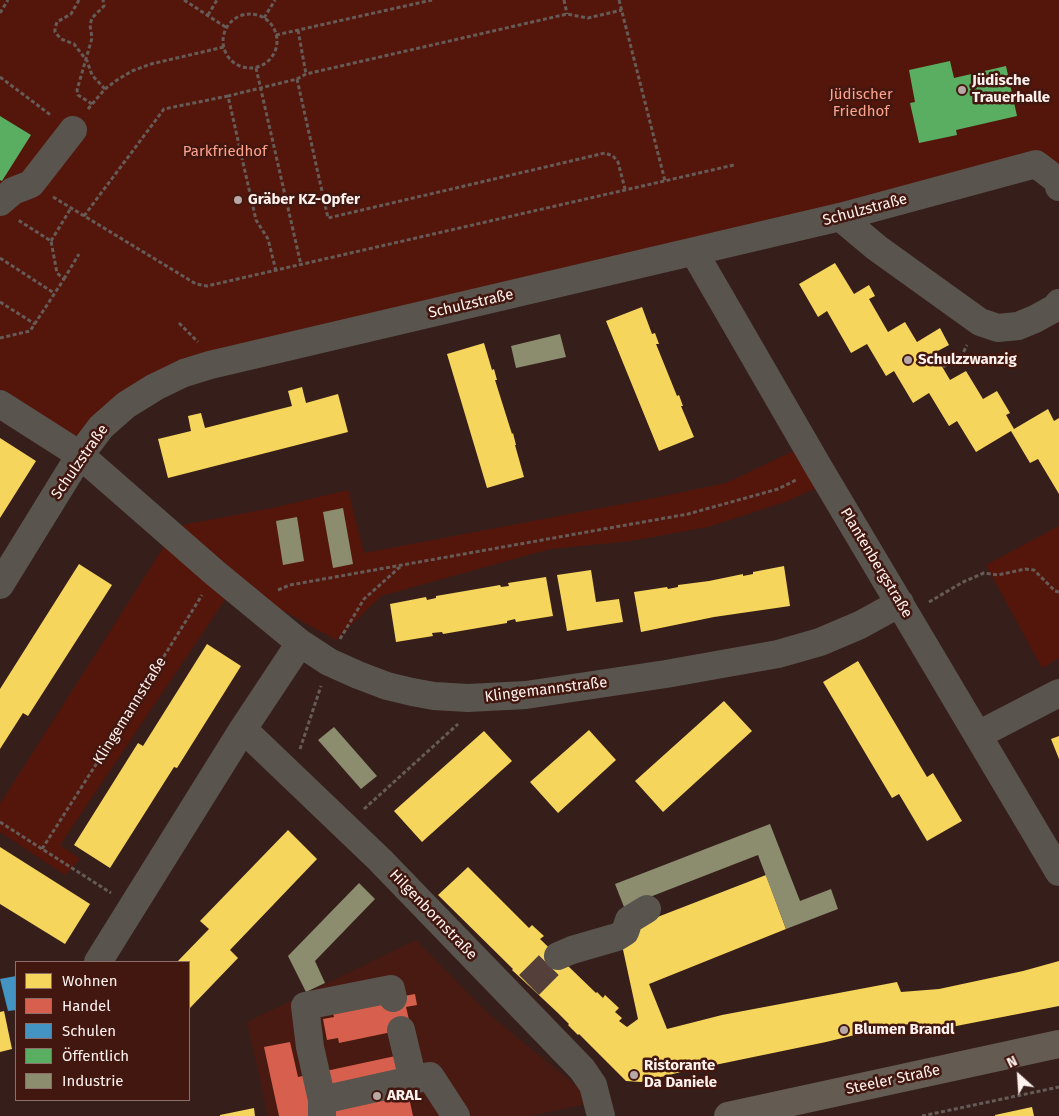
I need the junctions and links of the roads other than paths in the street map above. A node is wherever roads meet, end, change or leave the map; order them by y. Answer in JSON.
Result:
{"nodes":[{"id":1,"x":73,"y":130,"type":"road end"},
{"id":2,"x":1059,"y":187,"type":"edge"},
{"id":3,"x":7,"y":210,"type":"edge"},
{"id":4,"x":840,"y":217,"type":"junction"},
{"id":5,"x":694,"y":252,"type":"junction"},
{"id":6,"x":1059,"y":303,"type":"edge"},
{"id":7,"x":0,"y":404,"type":"edge"},
{"id":8,"x":80,"y":456,"type":"junction"},
{"id":9,"x":0,"y":585,"type":"edge"},
{"id":10,"x":903,"y":609,"type":"junction"},
{"id":11,"x":300,"y":643,"type":"junction"},
{"id":12,"x":1059,"y":693,"type":"edge"},
{"id":13,"x":243,"y":729,"type":"junction"},
{"id":14,"x":978,"y":735,"type":"junction"},
{"id":15,"x":1059,"y":872,"type":"edge"},
{"id":16,"x":648,"y":908,"type":"dead end"},
{"id":17,"x":558,"y":956,"type":"tunnel mouth"},
{"id":18,"x":99,"y":961,"type":"edge"},
{"id":19,"x":393,"y":998,"type":"dead end"},
{"id":20,"x":401,"y":1030,"type":"dead end"},
{"id":21,"x":1059,"y":1044,"type":"edge"},
{"id":22,"x":412,"y":1080,"type":"junction"},
{"id":23,"x":322,"y":1108,"type":"edge"},
{"id":24,"x":782,"y":1111,"type":"edge"},
{"id":25,"x":456,"y":1116,"type":"edge"},
{"id":26,"x":601,"y":1116,"type":"edge"},
{"id":27,"x":728,"y":1116,"type":"edge"}],
"edges":[{"from":1,"to":3,"type":"street"},
{"from":2,"to":4,"type":"street","name":"Schulzstraße"},
{"from":4,"to":5,"type":"street","name":"Schulzstraße"},
{"from":4,"to":6,"type":"street"},
{"from":5,"to":8,"type":"street","name":"Schulzstraße"},
{"from":5,"to":10,"type":"street","name":"Plantenbergstraße"},
{"from":7,"to":8,"type":"street","name":"Klingemannstraße"},
{"from":8,"to":9,"type":"street","name":"Schulzstraße"},
{"from":8,"to":11,"type":"street","name":"Klingemannstraße"},
{"from":10,"to":11,"type":"street","name":"Klingemannstraße"},
{"from":10,"to":14,"type":"street","name":"Plantenbergstraße"},
{"from":11,"to":13,"type":"street"},
{"from":12,"to":14,"type":"street"},
{"from":13,"to":18,"type":"street"},
{"from":13,"to":26,"type":"street","name":"Hilgenbornstraße"},
{"from":14,"to":15,"type":"street","name":"Plantenbergstraße"},
{"from":16,"to":17,"type":"street"},
{"from":19,"to":23,"type":"street"},
{"from":20,"to":22,"type":"street"},
{"from":21,"to":24,"type":"main road","name":"Steeler Straße"},
{"from":22,"to":23,"type":"street"},
{"from":22,"to":25,"type":"street"},
{"from":24,"to":27,"type":"main road","name":"Steeler Straße"}]}
